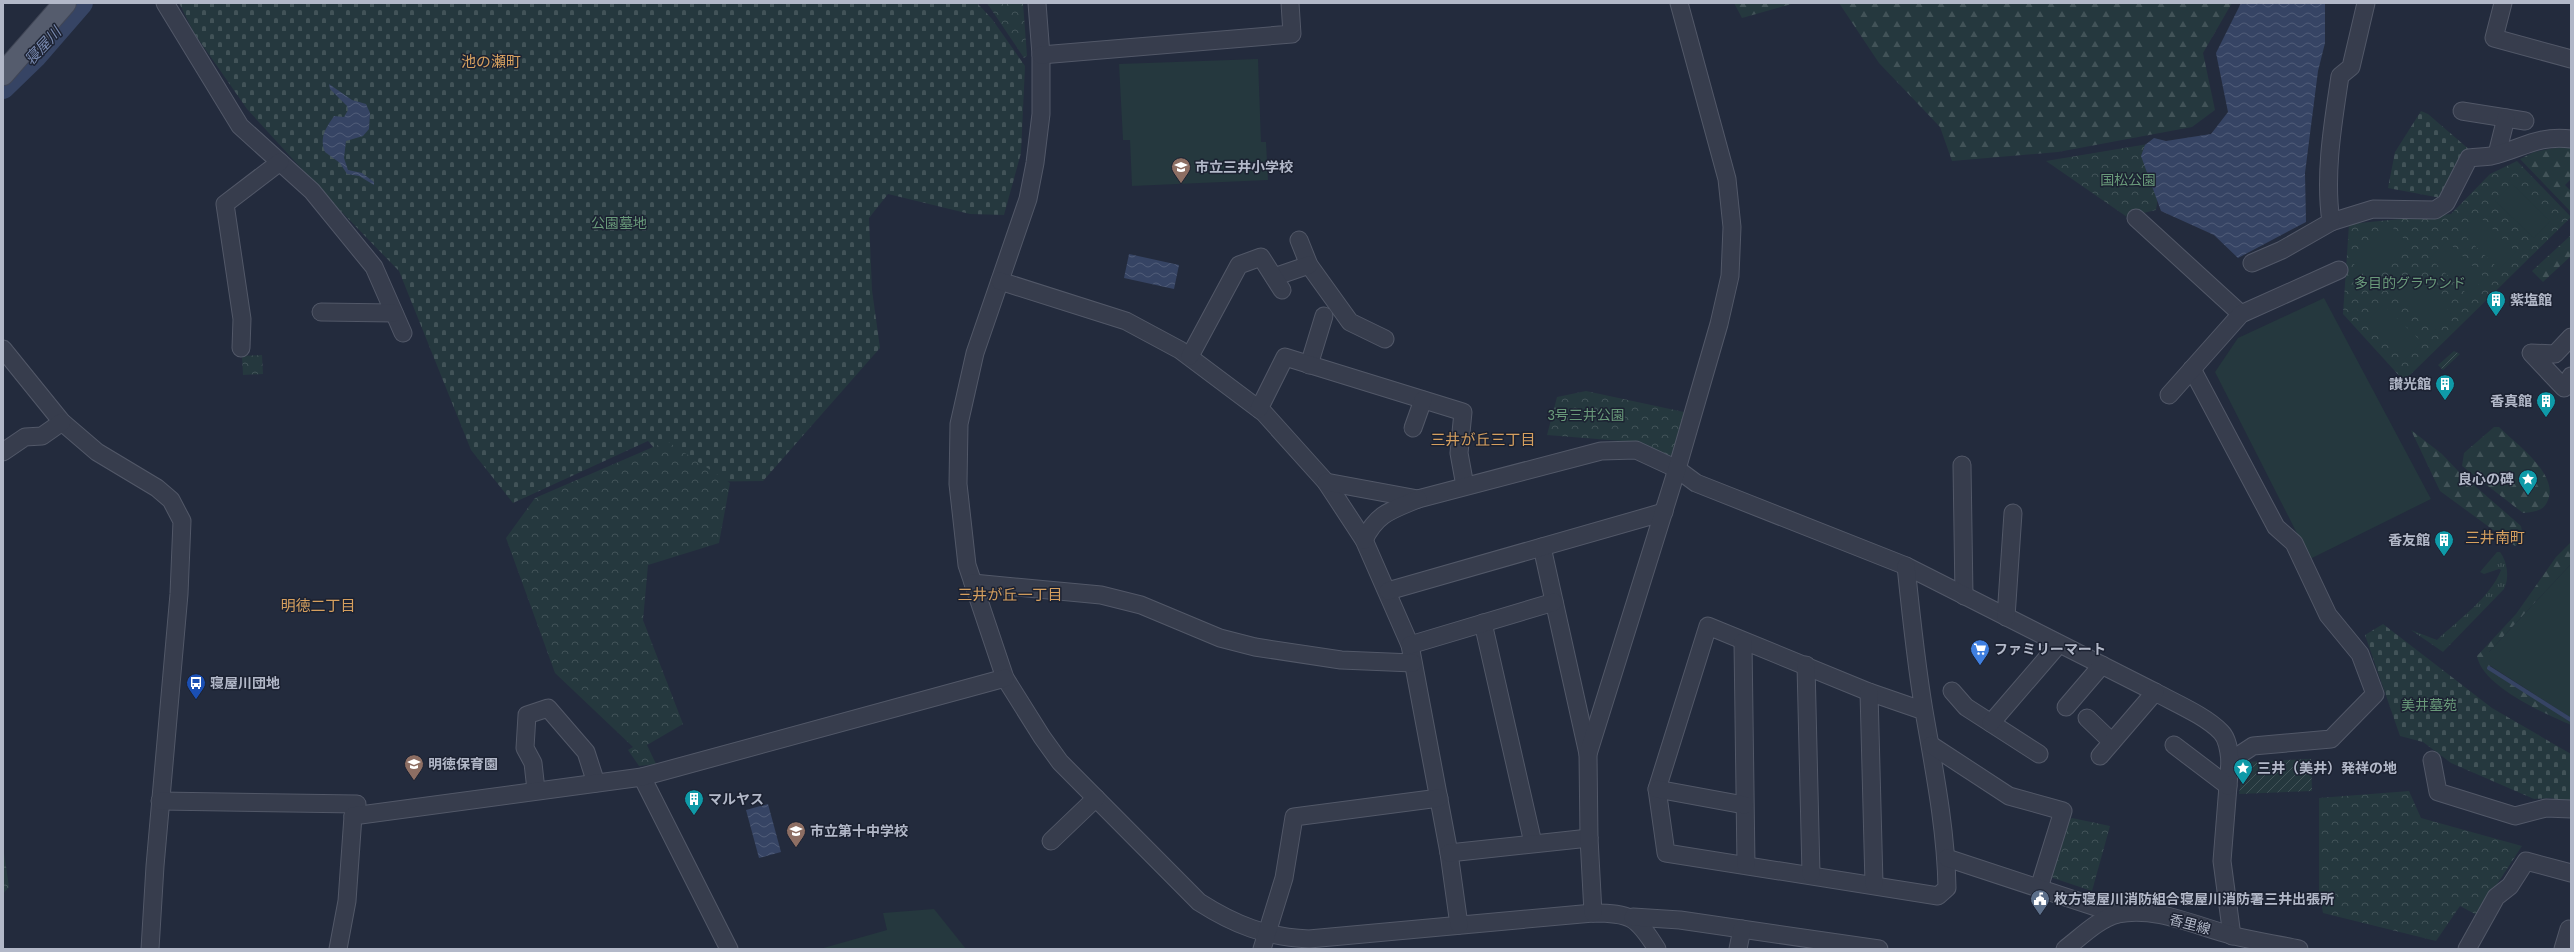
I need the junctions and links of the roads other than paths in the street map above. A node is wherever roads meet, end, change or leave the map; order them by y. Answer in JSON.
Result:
{"nodes":[{"id":1,"x":65,"y":3,"type":"edge"},
{"id":2,"x":165,"y":3,"type":"edge"},
{"id":3,"x":1037,"y":3,"type":"edge"},
{"id":4,"x":1290,"y":3,"type":"edge"},
{"id":5,"x":1679,"y":3,"type":"edge"},
{"id":6,"x":2366,"y":3,"type":"edge"},
{"id":7,"x":2503,"y":3,"type":"edge"},
{"id":8,"x":1042,"y":55,"type":"junction"},
{"id":9,"x":2571,"y":59,"type":"edge"},
{"id":10,"x":3,"y":74,"type":"edge"},
{"id":11,"x":2462,"y":111,"type":"dead end"},
{"id":12,"x":2506,"y":118,"type":"junction"},
{"id":13,"x":2525,"y":121,"type":"dead end"},
{"id":14,"x":2571,"y":139,"type":"edge"},
{"id":15,"x":2497,"y":154,"type":"junction"},
{"id":16,"x":280,"y":162,"type":"junction"},
{"id":17,"x":2136,"y":218,"type":"dead end"},
{"id":18,"x":2331,"y":222,"type":"junction"},
{"id":19,"x":1299,"y":240,"type":"dead end"},
{"id":20,"x":2252,"y":263,"type":"dead end"},
{"id":21,"x":1309,"y":265,"type":"junction"},
{"id":22,"x":2339,"y":270,"type":"dead end"},
{"id":23,"x":1000,"y":281,"type":"junction"},
{"id":24,"x":321,"y":312,"type":"dead end"},
{"id":25,"x":394,"y":313,"type":"junction"},
{"id":26,"x":2241,"y":314,"type":"junction"},
{"id":27,"x":1324,"y":316,"type":"dead end"},
{"id":28,"x":403,"y":333,"type":"dead end"},
{"id":29,"x":2571,"y":337,"type":"edge"},
{"id":30,"x":1385,"y":338,"type":"dead end"},
{"id":31,"x":241,"y":348,"type":"dead end"},
{"id":32,"x":3,"y":349,"type":"edge"},
{"id":33,"x":1190,"y":356,"type":"junction"},
{"id":34,"x":1310,"y":365,"type":"junction"},
{"id":35,"x":2192,"y":369,"type":"junction"},
{"id":36,"x":2571,"y":376,"type":"edge"},
{"id":37,"x":2169,"y":396,"type":"dead end"},
{"id":38,"x":1423,"y":400,"type":"junction"},
{"id":39,"x":1259,"y":408,"type":"junction"},
{"id":40,"x":62,"y":422,"type":"junction"},
{"id":41,"x":1413,"y":428,"type":"dead end"},
{"id":42,"x":3,"y":452,"type":"edge"},
{"id":43,"x":1962,"y":465,"type":"dead end"},
{"id":44,"x":1677,"y":469,"type":"junction"},
{"id":45,"x":1326,"y":482,"type":"junction"},
{"id":46,"x":1466,"y":486,"type":"junction"},
{"id":47,"x":1418,"y":499,"type":"junction"},
{"id":48,"x":1664,"y":512,"type":"junction"},
{"id":49,"x":2013,"y":513,"type":"dead end"},
{"id":50,"x":1364,"y":540,"type":"junction"},
{"id":51,"x":1542,"y":547,"type":"junction"},
{"id":52,"x":1906,"y":566,"type":"junction"},
{"id":53,"x":973,"y":583,"type":"junction"},
{"id":54,"x":1388,"y":591,"type":"junction"},
{"id":55,"x":1964,"y":596,"type":"junction"},
{"id":56,"x":1554,"y":602,"type":"junction"},
{"id":57,"x":2006,"y":617,"type":"junction"},
{"id":58,"x":1483,"y":622,"type":"junction"},
{"id":59,"x":1743,"y":642,"type":"junction"},
{"id":60,"x":2059,"y":644,"type":"junction"},
{"id":61,"x":1410,"y":645,"type":"junction"},
{"id":62,"x":1413,"y":663,"type":"junction"},
{"id":63,"x":1806,"y":665,"type":"junction"},
{"id":64,"x":2102,"y":665,"type":"junction"},
{"id":65,"x":1005,"y":678,"type":"junction"},
{"id":66,"x":1952,"y":691,"type":"dead end"},
{"id":67,"x":1869,"y":692,"type":"junction"},
{"id":68,"x":2155,"y":692,"type":"junction"},
{"id":69,"x":2066,"y":708,"type":"dead end"},
{"id":70,"x":1924,"y":711,"type":"junction"},
{"id":71,"x":2087,"y":718,"type":"dead end"},
{"id":72,"x":1991,"y":723,"type":"junction"},
{"id":73,"x":2112,"y":742,"type":"junction"},
{"id":74,"x":1931,"y":745,"type":"junction"},
{"id":75,"x":2174,"y":745,"type":"dead end"},
{"id":76,"x":1588,"y":754,"type":"junction"},
{"id":77,"x":2039,"y":754,"type":"dead end"},
{"id":78,"x":2100,"y":756,"type":"dead end"},
{"id":79,"x":2230,"y":761,"type":"junction"},
{"id":80,"x":2429,"y":767,"type":"dead end"},
{"id":81,"x":642,"y":777,"type":"junction"},
{"id":82,"x":596,"y":783,"type":"junction"},
{"id":83,"x":2228,"y":786,"type":"junction"},
{"id":84,"x":1657,"y":789,"type":"junction"},
{"id":85,"x":536,"y":790,"type":"junction"},
{"id":86,"x":1096,"y":798,"type":"junction"},
{"id":87,"x":1439,"y":798,"type":"junction"},
{"id":88,"x":160,"y":801,"type":"junction"},
{"id":89,"x":1744,"y":805,"type":"junction"},
{"id":90,"x":2571,"y":809,"type":"edge"},
{"id":91,"x":353,"y":816,"type":"junction"},
{"id":92,"x":1588,"y":838,"type":"junction"},
{"id":93,"x":1051,"y":841,"type":"dead end"},
{"id":94,"x":1533,"y":843,"type":"junction"},
{"id":95,"x":1449,"y":853,"type":"junction"},
{"id":96,"x":1947,"y":858,"type":"junction"},
{"id":97,"x":1746,"y":865,"type":"junction"},
{"id":98,"x":2571,"y":873,"type":"edge"},
{"id":99,"x":1811,"y":874,"type":"junction"},
{"id":100,"x":1874,"y":884,"type":"junction"},
{"id":101,"x":2039,"y":888,"type":"junction"},
{"id":102,"x":1594,"y":913,"type":"junction"},
{"id":103,"x":2117,"y":914,"type":"junction"},
{"id":104,"x":1633,"y":917,"type":"junction"},
{"id":105,"x":1459,"y":926,"type":"junction"},
{"id":106,"x":1742,"y":929,"type":"junction"},
{"id":107,"x":2569,"y":929,"type":"dead end"},
{"id":108,"x":2232,"y":936,"type":"junction"},
{"id":109,"x":1264,"y":941,"type":"edge"},
{"id":110,"x":1310,"y":944,"type":"edge"},
{"id":111,"x":1793,"y":944,"type":"edge"},
{"id":112,"x":1853,"y":947,"type":"edge"},
{"id":113,"x":150,"y":949,"type":"edge"},
{"id":114,"x":338,"y":949,"type":"edge"},
{"id":115,"x":729,"y":949,"type":"edge"},
{"id":116,"x":1657,"y":949,"type":"edge"},
{"id":117,"x":1738,"y":949,"type":"edge"},
{"id":118,"x":1879,"y":949,"type":"edge"},
{"id":119,"x":2065,"y":949,"type":"edge"},
{"id":120,"x":2299,"y":949,"type":"edge"},
{"id":121,"x":2468,"y":949,"type":"edge"},
{"id":122,"x":2564,"y":949,"type":"edge"}],
"edges":[{"from":1,"to":10,"type":"main road"},
{"from":2,"to":16,"type":"street"},
{"from":3,"to":8,"type":"street"},
{"from":4,"to":8,"type":"street"},
{"from":5,"to":44,"type":"street"},
{"from":6,"to":18,"type":"street"},
{"from":7,"to":9,"type":"street"},
{"from":8,"to":23,"type":"street"},
{"from":11,"to":12,"type":"street"},
{"from":12,"to":13,"type":"street"},
{"from":12,"to":15,"type":"street"},
{"from":14,"to":15,"type":"street"},
{"from":15,"to":18,"type":"street"},
{"from":16,"to":25,"type":"street"},
{"from":16,"to":31,"type":"street"},
{"from":17,"to":26,"type":"street"},
{"from":18,"to":20,"type":"street"},
{"from":19,"to":21,"type":"street"},
{"from":21,"to":30,"type":"street"},
{"from":21,"to":33,"type":"street"},
{"from":22,"to":26,"type":"street"},
{"from":23,"to":33,"type":"street"},
{"from":23,"to":53,"type":"street"},
{"from":24,"to":25,"type":"street"},
{"from":25,"to":28,"type":"street"},
{"from":26,"to":35,"type":"street"},
{"from":27,"to":34,"type":"street"},
{"from":29,"to":36,"type":"street"},
{"from":32,"to":40,"type":"street"},
{"from":33,"to":39,"type":"street"},
{"from":34,"to":38,"type":"street"},
{"from":34,"to":39,"type":"street"},
{"from":35,"to":37,"type":"street"},
{"from":35,"to":79,"type":"street"},
{"from":38,"to":41,"type":"street"},
{"from":38,"to":46,"type":"street"},
{"from":39,"to":45,"type":"street"},
{"from":40,"to":42,"type":"street"},
{"from":40,"to":88,"type":"street"},
{"from":43,"to":55,"type":"street"},
{"from":44,"to":46,"type":"street"},
{"from":44,"to":48,"type":"street"},
{"from":44,"to":52,"type":"street"},
{"from":45,"to":47,"type":"street"},
{"from":45,"to":50,"type":"street"},
{"from":46,"to":47,"type":"street"},
{"from":47,"to":50,"type":"street"},
{"from":48,"to":51,"type":"street"},
{"from":48,"to":76,"type":"street"},
{"from":49,"to":57,"type":"street"},
{"from":50,"to":54,"type":"street"},
{"from":51,"to":54,"type":"street"},
{"from":51,"to":56,"type":"street"},
{"from":52,"to":55,"type":"street"},
{"from":52,"to":70,"type":"street"},
{"from":53,"to":62,"type":"street"},
{"from":53,"to":65,"type":"street"},
{"from":54,"to":61,"type":"street"},
{"from":55,"to":57,"type":"street"},
{"from":56,"to":58,"type":"street"},
{"from":56,"to":76,"type":"street"},
{"from":57,"to":60,"type":"street"},
{"from":58,"to":61,"type":"street"},
{"from":58,"to":94,"type":"street"},
{"from":59,"to":63,"type":"street"},
{"from":59,"to":84,"type":"street"},
{"from":59,"to":89,"type":"street"},
{"from":60,"to":64,"type":"street"},
{"from":60,"to":72,"type":"street"},
{"from":61,"to":62,"type":"street"},
{"from":62,"to":87,"type":"street"},
{"from":63,"to":67,"type":"street"},
{"from":63,"to":99,"type":"street"},
{"from":64,"to":68,"type":"street"},
{"from":64,"to":69,"type":"street"},
{"from":65,"to":81,"type":"street"},
{"from":65,"to":86,"type":"street"},
{"from":66,"to":72,"type":"street"},
{"from":67,"to":70,"type":"street"},
{"from":67,"to":100,"type":"street"},
{"from":68,"to":73,"type":"street"},
{"from":68,"to":79,"type":"street"},
{"from":70,"to":74,"type":"street"},
{"from":71,"to":73,"type":"street"},
{"from":72,"to":77,"type":"street"},
{"from":73,"to":78,"type":"street"},
{"from":74,"to":96,"type":"street"},
{"from":74,"to":101,"type":"street"},
{"from":75,"to":83,"type":"street"},
{"from":76,"to":92,"type":"street"},
{"from":79,"to":83,"type":"street"},
{"from":80,"to":90,"type":"street"},
{"from":81,"to":82,"type":"street"},
{"from":81,"to":115,"type":"street"},
{"from":82,"to":85,"type":"street"},
{"from":82,"to":85,"type":"street"},
{"from":83,"to":108,"type":"street"},
{"from":84,"to":89,"type":"street"},
{"from":84,"to":97,"type":"street"},
{"from":85,"to":91,"type":"street"},
{"from":86,"to":93,"type":"street"},
{"from":86,"to":109,"type":"street"},
{"from":87,"to":95,"type":"street"},
{"from":87,"to":109,"type":"street"},
{"from":88,"to":91,"type":"street"},
{"from":88,"to":113,"type":"street"},
{"from":89,"to":97,"type":"street"},
{"from":91,"to":114,"type":"street"},
{"from":92,"to":94,"type":"street"},
{"from":92,"to":102,"type":"street"},
{"from":94,"to":95,"type":"street"},
{"from":95,"to":105,"type":"street"},
{"from":96,"to":100,"type":"street"},
{"from":96,"to":101,"type":"street"},
{"from":97,"to":99,"type":"street"},
{"from":98,"to":121,"type":"street"},
{"from":99,"to":100,"type":"street"},
{"from":101,"to":103,"type":"street"},
{"from":102,"to":104,"type":"street"},
{"from":102,"to":105,"type":"street"},
{"from":103,"to":108,"type":"street","name":"香里線"},
{"from":103,"to":119,"type":"street","name":"香里線"},
{"from":104,"to":106,"type":"street"},
{"from":104,"to":116,"type":"street"},
{"from":105,"to":110,"type":"street"},
{"from":106,"to":111,"type":"street"},
{"from":106,"to":117,"type":"street"},
{"from":107,"to":122,"type":"street"},
{"from":108,"to":120,"type":"street","name":"香里線"},
{"from":109,"to":110,"type":"street"},
{"from":111,"to":112,"type":"street"},
{"from":112,"to":118,"type":"street"}]}
